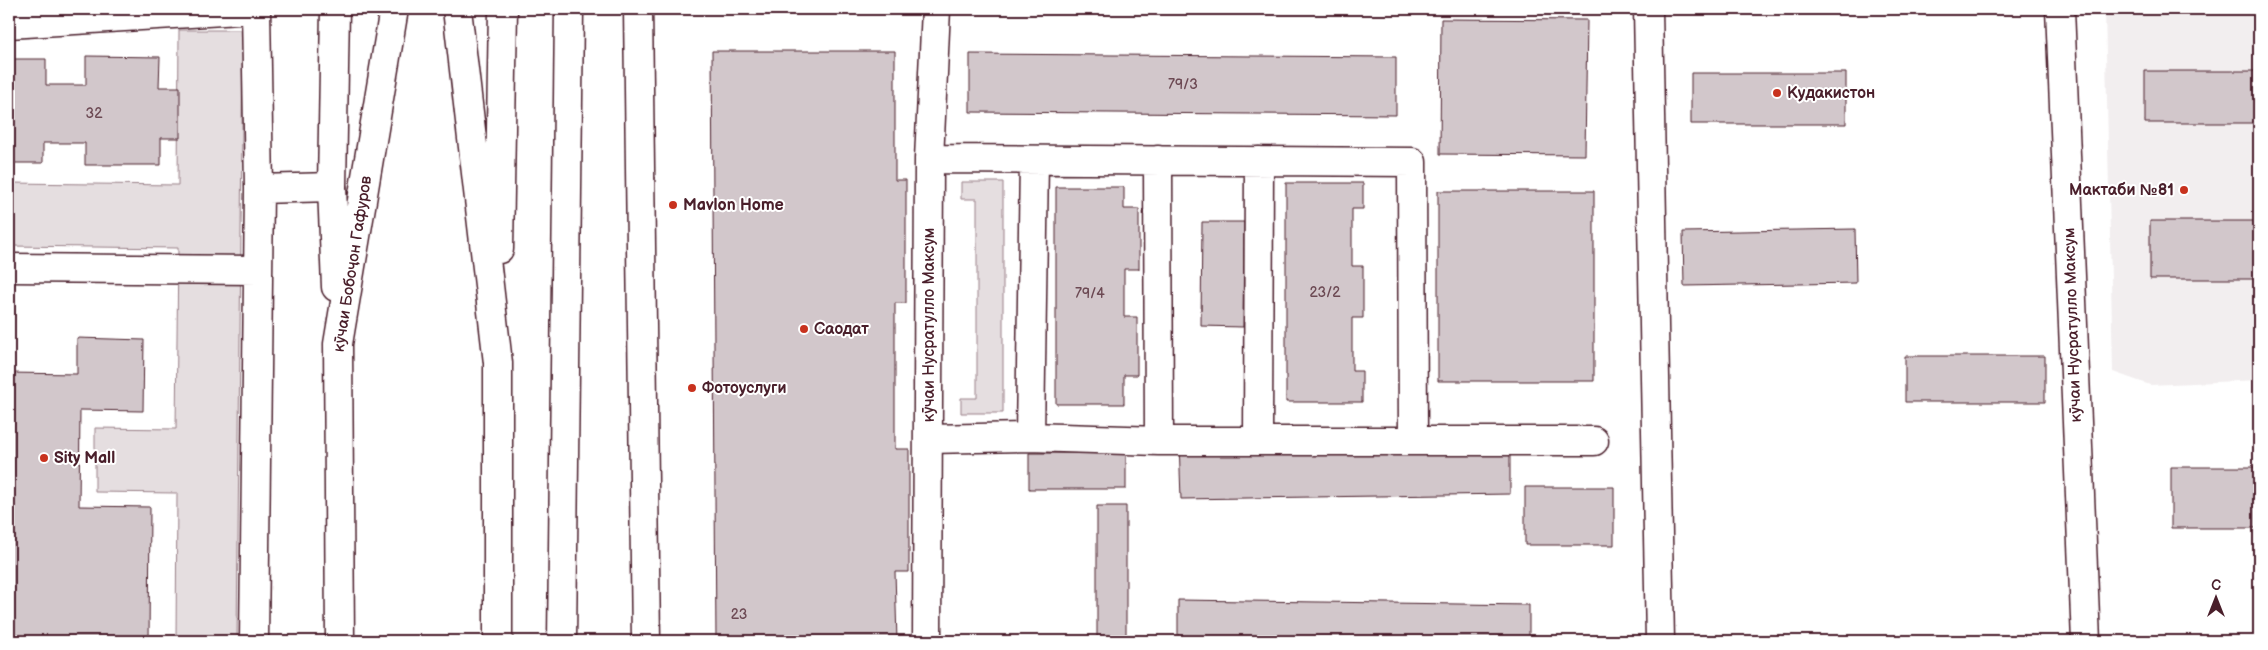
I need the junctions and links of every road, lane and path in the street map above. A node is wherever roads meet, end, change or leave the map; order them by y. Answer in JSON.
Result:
{"nodes":[{"id":1,"x":256,"y":9,"type":"edge"},
{"id":2,"x":335,"y":9,"type":"edge"},
{"id":3,"x":394,"y":9,"type":"edge"},
{"id":4,"x":458,"y":9,"type":"edge"},
{"id":5,"x":503,"y":9,"type":"edge"},
{"id":6,"x":569,"y":9,"type":"edge"},
{"id":7,"x":628,"y":9,"type":"edge"},
{"id":8,"x":638,"y":9,"type":"edge"},
{"id":9,"x":647,"y":9,"type":"edge"},
{"id":10,"x":936,"y":9,"type":"edge"},
{"id":11,"x":1648,"y":9,"type":"edge"},
{"id":12,"x":2060,"y":9,"type":"edge"},
{"id":13,"x":9,"y":24,"type":"edge"},
{"id":14,"x":930,"y":159,"type":"junction"},
{"id":15,"x":1034,"y":160,"type":"junction"},
{"id":16,"x":1158,"y":160,"type":"junction"},
{"id":17,"x":1259,"y":161,"type":"junction"},
{"id":18,"x":332,"y":187,"type":"junction"},
{"id":19,"x":260,"y":189,"type":"junction"},
{"id":20,"x":9,"y":268,"type":"edge"},
{"id":21,"x":258,"y":270,"type":"junction"},
{"id":22,"x":338,"y":344,"type":"junction"},
{"id":23,"x":498,"y":363,"type":"junction"},
{"id":24,"x":1030,"y":437,"type":"junction"},
{"id":25,"x":930,"y":439,"type":"junction"},
{"id":26,"x":1159,"y":440,"type":"junction"},
{"id":27,"x":1258,"y":440,"type":"junction"},
{"id":28,"x":1413,"y":440,"type":"junction"},
{"id":29,"x":1594,"y":440,"type":"dead end"},
{"id":30,"x":254,"y":641,"type":"edge"},
{"id":31,"x":340,"y":641,"type":"edge"},
{"id":32,"x":498,"y":641,"type":"edge"},
{"id":33,"x":562,"y":641,"type":"edge"},
{"id":34,"x":646,"y":641,"type":"edge"},
{"id":35,"x":927,"y":641,"type":"edge"},
{"id":36,"x":1660,"y":641,"type":"edge"},
{"id":37,"x":2086,"y":641,"type":"edge"}],
"edges":[{"from":1,"to":13,"type":"main road"},
{"from":1,"to":19,"type":"main road"},
{"from":2,"to":18,"type":"main road"},
{"from":3,"to":22,"type":"main road","name":"кӯчаи Бобоҷон Гафуров"},
{"from":4,"to":23,"type":"main road"},
{"from":5,"to":23,"type":"main road"},
{"from":6,"to":33,"type":"main road"},
{"from":7,"to":8,"type":"main road"},
{"from":8,"to":9,"type":"main road"},
{"from":8,"to":34,"type":"main road"},
{"from":10,"to":14,"type":"main road","name":"кӯчаи Нусратулло Максум"},
{"from":11,"to":36,"type":"main road"},
{"from":12,"to":37,"type":"main road","name":"кӯчаи Нусратулло Максум"},
{"from":14,"to":15,"type":"main road"},
{"from":14,"to":25,"type":"main road","name":"кӯчаи Нусратулло Максум"},
{"from":15,"to":16,"type":"main road"},
{"from":15,"to":24,"type":"main road"},
{"from":16,"to":17,"type":"main road"},
{"from":16,"to":26,"type":"main road"},
{"from":17,"to":27,"type":"main road"},
{"from":17,"to":28,"type":"main road"},
{"from":18,"to":19,"type":"main road"},
{"from":18,"to":22,"type":"main road"},
{"from":19,"to":21,"type":"main road"},
{"from":20,"to":21,"type":"main road"},
{"from":21,"to":30,"type":"main road"},
{"from":22,"to":31,"type":"main road","name":"кӯчаи Бобоҷон Гафуров"},
{"from":23,"to":32,"type":"main road"},
{"from":24,"to":25,"type":"main road"},
{"from":24,"to":26,"type":"main road"},
{"from":25,"to":35,"type":"main road","name":"кӯчаи Нусратулло Максум"},
{"from":26,"to":27,"type":"main road"},
{"from":27,"to":28,"type":"main road"},
{"from":28,"to":29,"type":"main road"}]}
